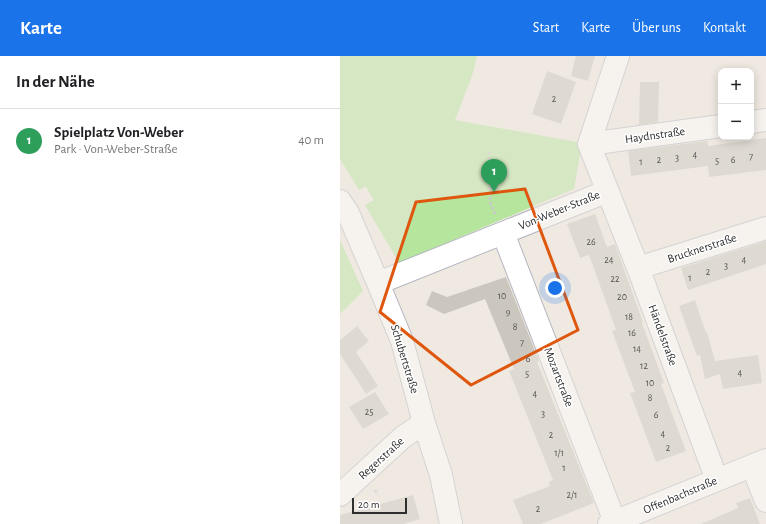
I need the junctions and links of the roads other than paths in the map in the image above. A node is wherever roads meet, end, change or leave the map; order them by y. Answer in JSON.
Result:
{"nodes":[{"id":1,"x":618,"y":56,"type":"edge"},
{"id":2,"x":766,"y":120,"type":"edge"},
{"id":3,"x":754,"y":122,"type":"edge"},
{"id":4,"x":718,"y":126,"type":"edge"},
{"id":5,"x":589,"y":144,"type":"junction"},
{"id":6,"x":608,"y":191,"type":"junction"},
{"id":7,"x":340,"y":201,"type":"edge"},
{"id":8,"x":766,"y":228,"type":"edge"},
{"id":9,"x":503,"y":233,"type":"junction"},
{"id":10,"x":638,"y":268,"type":"junction"},
{"id":11,"x":378,"y":282,"type":"junction"},
{"id":12,"x":424,"y":423,"type":"junction"},
{"id":13,"x":759,"y":463,"type":"edge"},
{"id":14,"x":717,"y":480,"type":"junction"},
{"id":15,"x":340,"y":495,"type":"edge"},
{"id":16,"x":766,"y":501,"type":"edge"},
{"id":17,"x":641,"y":518,"type":"edge"},
{"id":18,"x":612,"y":523,"type":"edge"},
{"id":19,"x":450,"y":524,"type":"edge"}],
"edges":[{"from":1,"to":5,"type":"street"},
{"from":2,"to":3,"type":"street"},
{"from":4,"to":5,"type":"street","name":"Haydnstraße"},
{"from":5,"to":6,"type":"street","name":"Von-Weber-Straße"},
{"from":6,"to":9,"type":"street","name":"Von-Weber-Straße"},
{"from":6,"to":10,"type":"street","name":"Händelstraße"},
{"from":7,"to":11,"type":"street","name":"Schubertstraße"},
{"from":8,"to":10,"type":"street","name":"Brucknerstraße"},
{"from":9,"to":11,"type":"street","name":"Von-Weber-Straße"},
{"from":9,"to":18,"type":"street","name":"Mozartstraße"},
{"from":10,"to":14,"type":"street","name":"Händelstraße"},
{"from":11,"to":12,"type":"street","name":"Schubertstraße"},
{"from":12,"to":15,"type":"street","name":"Regerstraße"},
{"from":12,"to":19,"type":"street","name":"Schubertstraße"},
{"from":13,"to":14,"type":"street","name":"Offenbachstraße"},
{"from":13,"to":16,"type":"street","name":"Offenbachstraße"},
{"from":14,"to":17,"type":"street","name":"Offenbachstraße"},
{"from":17,"to":18,"type":"street","name":"Offenbachstraße"}]}
